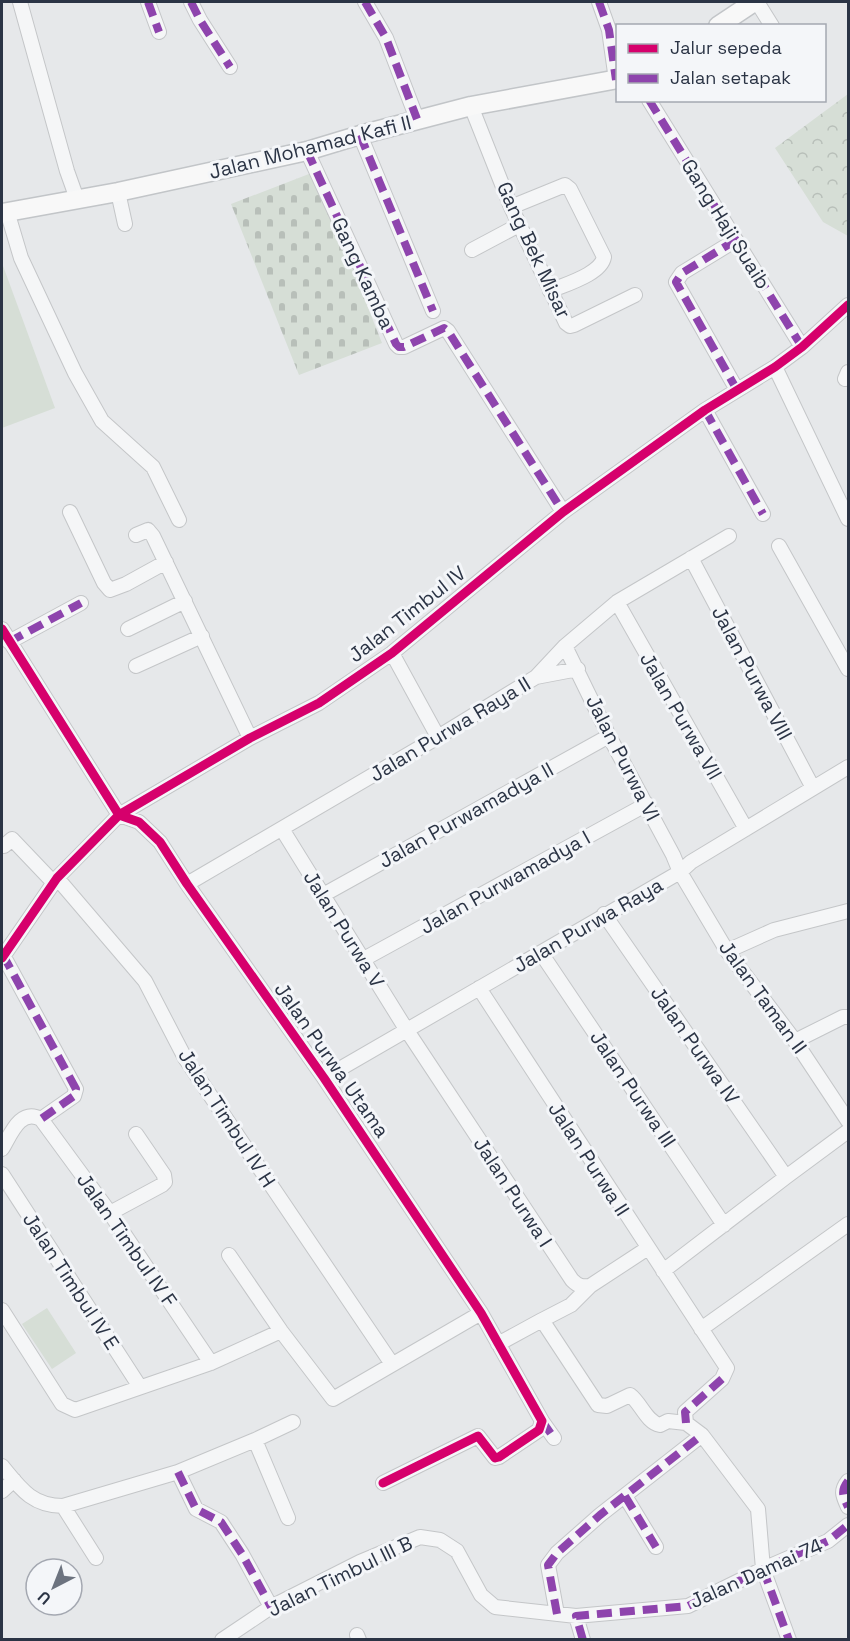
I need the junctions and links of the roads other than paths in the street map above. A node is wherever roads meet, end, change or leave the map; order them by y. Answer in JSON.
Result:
{"nodes":[{"id":1,"x":22,"y":2,"type":"edge"},
{"id":2,"x":148,"y":2,"type":"edge"},
{"id":3,"x":191,"y":2,"type":"edge"},
{"id":4,"x":366,"y":2,"type":"edge"},
{"id":5,"x":598,"y":2,"type":"edge"},
{"id":6,"x":756,"y":2,"type":"edge"},
{"id":7,"x":721,"y":24,"type":"edge"},
{"id":8,"x":771,"y":24,"type":"edge"},
{"id":9,"x":159,"y":32,"type":"dead end"},
{"id":10,"x":230,"y":67,"type":"dead end"},
{"id":11,"x":616,"y":77,"type":"edge"},
{"id":12,"x":650,"y":102,"type":"edge"},
{"id":13,"x":471,"y":106,"type":"junction"},
{"id":14,"x":416,"y":116,"type":"junction"},
{"id":15,"x":360,"y":135,"type":"junction"},
{"id":16,"x":307,"y":151,"type":"junction"},
{"id":17,"x":118,"y":192,"type":"junction"},
{"id":18,"x":76,"y":196,"type":"junction"},
{"id":19,"x":511,"y":207,"type":"junction"},
{"id":20,"x":4,"y":212,"type":"edge"},
{"id":21,"x":125,"y":224,"type":"dead end"},
{"id":22,"x":519,"y":225,"type":"junction"},
{"id":23,"x":736,"y":240,"type":"junction"},
{"id":24,"x":472,"y":250,"type":"dead end"},
{"id":25,"x":550,"y":291,"type":"junction"},
{"id":26,"x":635,"y":295,"type":"dead end"},
{"id":27,"x":849,"y":305,"type":"edge"},
{"id":28,"x":433,"y":310,"type":"dead end"},
{"id":29,"x":802,"y":347,"type":"junction"},
{"id":30,"x":775,"y":367,"type":"junction"},
{"id":31,"x":737,"y":390,"type":"junction"},
{"id":32,"x":705,"y":410,"type":"junction"},
{"id":33,"x":70,"y":512,"type":"dead end"},
{"id":34,"x":563,"y":512,"type":"junction"},
{"id":35,"x":763,"y":514,"type":"dead end"},
{"id":36,"x":849,"y":519,"type":"edge"},
{"id":37,"x":179,"y":520,"type":"dead end"},
{"id":38,"x":136,"y":535,"type":"dead end"},
{"id":39,"x":729,"y":536,"type":"dead end"},
{"id":40,"x":779,"y":546,"type":"dead end"},
{"id":41,"x":691,"y":558,"type":"junction"},
{"id":42,"x":166,"y":562,"type":"junction"},
{"id":43,"x":185,"y":601,"type":"junction"},
{"id":44,"x":617,"y":602,"type":"junction"},
{"id":45,"x":81,"y":603,"type":"dead end"},
{"id":46,"x":2,"y":629,"type":"edge"},
{"id":47,"x":128,"y":629,"type":"dead end"},
{"id":48,"x":202,"y":636,"type":"junction"},
{"id":49,"x":9,"y":642,"type":"junction"},
{"id":50,"x":565,"y":646,"type":"junction"},
{"id":51,"x":392,"y":653,"type":"junction"},
{"id":52,"x":136,"y":666,"type":"dead end"},
{"id":53,"x":578,"y":669,"type":"junction"},
{"id":54,"x":849,"y":669,"type":"edge"},
{"id":55,"x":536,"y":677,"type":"junction"},
{"id":56,"x":609,"y":736,"type":"junction"},
{"id":57,"x":438,"y":737,"type":"junction"},
{"id":58,"x":250,"y":738,"type":"junction"},
{"id":59,"x":849,"y":767,"type":"edge"},
{"id":60,"x":813,"y":788,"type":"junction"},
{"id":61,"x":647,"y":804,"type":"junction"},
{"id":62,"x":119,"y":815,"type":"junction"},
{"id":63,"x":282,"y":829,"type":"junction"},
{"id":64,"x":746,"y":829,"type":"junction"},
{"id":65,"x":4,"y":846,"type":"dead end"},
{"id":66,"x":680,"y":872,"type":"junction"},
{"id":67,"x":55,"y":880,"type":"junction"},
{"id":68,"x":188,"y":884,"type":"junction"},
{"id":69,"x":323,"y":895,"type":"junction"},
{"id":70,"x":849,"y":911,"type":"edge"},
{"id":71,"x":604,"y":914,"type":"junction"},
{"id":72,"x":727,"y":951,"type":"junction"},
{"id":73,"x":541,"y":953,"type":"junction"},
{"id":74,"x":2,"y":956,"type":"edge"},
{"id":75,"x":362,"y":960,"type":"junction"},
{"id":76,"x":478,"y":988,"type":"junction"},
{"id":77,"x":849,"y":1017,"type":"edge"},
{"id":78,"x":406,"y":1029,"type":"junction"},
{"id":79,"x":795,"y":1041,"type":"junction"},
{"id":80,"x":324,"y":1078,"type":"junction"},
{"id":81,"x":41,"y":1119,"type":"junction"},
{"id":82,"x":849,"y":1121,"type":"edge"},
{"id":83,"x":849,"y":1131,"type":"edge"},
{"id":84,"x":136,"y":1134,"type":"dead end"},
{"id":85,"x":2,"y":1149,"type":"edge"},
{"id":86,"x":2,"y":1174,"type":"edge"},
{"id":87,"x":786,"y":1177,"type":"junction"},
{"id":88,"x":110,"y":1213,"type":"junction"},
{"id":89,"x":849,"y":1224,"type":"edge"},
{"id":90,"x":724,"y":1225,"type":"junction"},
{"id":91,"x":648,"y":1248,"type":"junction"},
{"id":92,"x":229,"y":1254,"type":"dead end"},
{"id":93,"x":663,"y":1271,"type":"junction"},
{"id":94,"x":590,"y":1286,"type":"junction"},
{"id":95,"x":2,"y":1310,"type":"edge"},
{"id":96,"x":481,"y":1313,"type":"junction"},
{"id":97,"x":542,"y":1320,"type":"junction"},
{"id":98,"x":701,"y":1329,"type":"junction"},
{"id":99,"x":281,"y":1330,"type":"junction"},
{"id":100,"x":498,"y":1344,"type":"junction"},
{"id":101,"x":212,"y":1363,"type":"junction"},
{"id":102,"x":392,"y":1364,"type":"junction"},
{"id":103,"x":140,"y":1387,"type":"junction"},
{"id":104,"x":542,"y":1421,"type":"junction"},
{"id":105,"x":293,"y":1422,"type":"dead end"},
{"id":106,"x":686,"y":1423,"type":"junction"},
{"id":107,"x":702,"y":1435,"type":"junction"},
{"id":108,"x":554,"y":1438,"type":"dead end"},
{"id":109,"x":255,"y":1440,"type":"junction"},
{"id":110,"x":2,"y":1466,"type":"edge"},
{"id":111,"x":178,"y":1472,"type":"junction"},
{"id":112,"x":14,"y":1480,"type":"junction"},
{"id":113,"x":849,"y":1481,"type":"edge"},
{"id":114,"x":383,"y":1483,"type":"dead end"},
{"id":115,"x":2,"y":1491,"type":"edge"},
{"id":116,"x":625,"y":1496,"type":"junction"},
{"id":117,"x":63,"y":1506,"type":"junction"},
{"id":118,"x":849,"y":1507,"type":"edge"},
{"id":119,"x":288,"y":1518,"type":"dead end"},
{"id":120,"x":849,"y":1525,"type":"edge"},
{"id":121,"x":656,"y":1547,"type":"dead end"},
{"id":122,"x":96,"y":1558,"type":"dead end"},
{"id":123,"x":763,"y":1569,"type":"junction"},
{"id":124,"x":271,"y":1607,"type":"junction"},
{"id":125,"x":557,"y":1614,"type":"junction"},
{"id":126,"x":576,"y":1616,"type":"junction"},
{"id":127,"x":222,"y":1640,"type":"edge"},
{"id":128,"x":583,"y":1640,"type":"edge"},
{"id":129,"x":789,"y":1640,"type":"edge"}],
"edges":[{"from":1,"to":18,"type":"street"},
{"from":2,"to":9,"type":"street"},
{"from":3,"to":10,"type":"street"},
{"from":4,"to":14,"type":"street"},
{"from":5,"to":11,"type":"street"},
{"from":6,"to":7,"type":"main road"},
{"from":6,"to":8,"type":"street"},
{"from":11,"to":13,"type":"main road","name":"Jalan Mohamad Kafi II"},
{"from":12,"to":23,"type":"street","name":"Gang Haji Suaib"},
{"from":13,"to":14,"type":"main road","name":"Jalan Mohamad Kafi II"},
{"from":13,"to":19,"type":"street","name":"Gang Bek Misar"},
{"from":14,"to":15,"type":"main road","name":"Jalan Mohamad Kafi II"},
{"from":15,"to":16,"type":"main road","name":"Jalan Mohamad Kafi II"},
{"from":15,"to":28,"type":"street"},
{"from":16,"to":17,"type":"main road","name":"Jalan Mohamad Kafi II"},
{"from":16,"to":34,"type":"street","name":"Gang Kamba"},
{"from":17,"to":18,"type":"main road","name":"Jalan Mohamad Kafi II"},
{"from":17,"to":21,"type":"street"},
{"from":18,"to":20,"type":"main road","name":"Jalan Mohamad Kafi II"},
{"from":19,"to":22,"type":"street","name":"Gang Bek Misar"},
{"from":19,"to":25,"type":"street"},
{"from":20,"to":37,"type":"street"},
{"from":22,"to":24,"type":"street"},
{"from":22,"to":25,"type":"street","name":"Gang Bek Misar"},
{"from":23,"to":29,"type":"street","name":"Gang Haji Suaib"},
{"from":23,"to":31,"type":"street"},
{"from":25,"to":26,"type":"street","name":"Gang Bek Misar"},
{"from":27,"to":29,"type":"street","name":"Jalan Timbul IV"},
{"from":29,"to":30,"type":"street","name":"Jalan Timbul IV"},
{"from":30,"to":31,"type":"street","name":"Jalan Timbul IV"},
{"from":30,"to":36,"type":"street"},
{"from":31,"to":32,"type":"street","name":"Jalan Timbul IV"},
{"from":32,"to":34,"type":"street","name":"Jalan Timbul IV"},
{"from":32,"to":35,"type":"street"},
{"from":33,"to":42,"type":"street"},
{"from":34,"to":51,"type":"street","name":"Jalan Timbul IV"},
{"from":38,"to":42,"type":"street"},
{"from":39,"to":41,"type":"street","name":"Jalan Purwa Raya II"},
{"from":40,"to":54,"type":"street"},
{"from":41,"to":44,"type":"street","name":"Jalan Purwa Raya II"},
{"from":41,"to":60,"type":"street","name":"Jalan Purwa VIII"},
{"from":42,"to":43,"type":"street"},
{"from":43,"to":47,"type":"street"},
{"from":43,"to":48,"type":"street"},
{"from":44,"to":50,"type":"street","name":"Jalan Purwa Raya II"},
{"from":44,"to":64,"type":"street","name":"Jalan Purwa VII"},
{"from":45,"to":49,"type":"street"},
{"from":46,"to":49,"type":"street"},
{"from":48,"to":52,"type":"street"},
{"from":48,"to":58,"type":"street"},
{"from":49,"to":62,"type":"street"},
{"from":50,"to":53,"type":"street","name":"Jalan Purwa VI"},
{"from":50,"to":55,"type":"street","name":"Jalan Purwa Raya II"},
{"from":51,"to":57,"type":"street"},
{"from":51,"to":58,"type":"street","name":"Jalan Timbul IV"},
{"from":53,"to":55,"type":"street"},
{"from":53,"to":56,"type":"street","name":"Jalan Purwa VI"},
{"from":55,"to":57,"type":"street","name":"Jalan Purwa Raya II"},
{"from":56,"to":61,"type":"street","name":"Jalan Purwa VI"},
{"from":56,"to":69,"type":"street","name":"Jalan Purwamadya II"},
{"from":57,"to":63,"type":"street","name":"Jalan Purwa Raya II"},
{"from":58,"to":62,"type":"street","name":"Jalan Timbul IV"},
{"from":59,"to":60,"type":"street","name":"Jalan Purwa Raya"},
{"from":60,"to":64,"type":"street","name":"Jalan Purwa Raya"},
{"from":61,"to":66,"type":"street","name":"Jalan Purwa VI"},
{"from":61,"to":75,"type":"street","name":"Jalan Purwamadya I"},
{"from":62,"to":67,"type":"street","name":"Jalan Timbul IV"},
{"from":62,"to":68,"type":"street","name":"Jalan Purwa Utama"},
{"from":63,"to":68,"type":"street","name":"Jalan Purwa Raya II"},
{"from":63,"to":69,"type":"street","name":"Jalan Purwa V"},
{"from":64,"to":66,"type":"street","name":"Jalan Purwa Raya"},
{"from":65,"to":67,"type":"street","name":"Jalan Timbul IV H"},
{"from":66,"to":71,"type":"street","name":"Jalan Purwa Raya"},
{"from":66,"to":72,"type":"street","name":"Jalan Taman II"},
{"from":67,"to":74,"type":"street","name":"Jalan Timbul IV"},
{"from":67,"to":102,"type":"street","name":"Jalan Timbul IV H"},
{"from":68,"to":80,"type":"street","name":"Jalan Purwa Utama"},
{"from":69,"to":75,"type":"street","name":"Jalan Purwa V"},
{"from":70,"to":72,"type":"street"},
{"from":71,"to":73,"type":"street","name":"Jalan Purwa Raya"},
{"from":71,"to":87,"type":"street","name":"Jalan Purwa IV"},
{"from":72,"to":79,"type":"street","name":"Jalan Taman II"},
{"from":73,"to":76,"type":"street","name":"Jalan Purwa Raya"},
{"from":73,"to":90,"type":"street","name":"Jalan Purwa III"},
{"from":74,"to":81,"type":"street"},
{"from":75,"to":78,"type":"street","name":"Jalan Purwa V"},
{"from":76,"to":78,"type":"street","name":"Jalan Purwa Raya"},
{"from":76,"to":91,"type":"street","name":"Jalan Purwa II"},
{"from":77,"to":79,"type":"street"},
{"from":78,"to":80,"type":"street","name":"Jalan Purwa Raya"},
{"from":78,"to":94,"type":"street","name":"Jalan Purwa I"},
{"from":79,"to":82,"type":"street","name":"Jalan Taman II"},
{"from":80,"to":96,"type":"street","name":"Jalan Purwa Utama"},
{"from":81,"to":85,"type":"street"},
{"from":81,"to":88,"type":"street","name":"Jalan Timbul IV F"},
{"from":83,"to":87,"type":"street"},
{"from":84,"to":88,"type":"street"},
{"from":86,"to":103,"type":"street","name":"Jalan Timbul IV E"},
{"from":87,"to":90,"type":"street"},
{"from":88,"to":101,"type":"street","name":"Jalan Timbul IV F"},
{"from":89,"to":98,"type":"street"},
{"from":90,"to":93,"type":"street"},
{"from":91,"to":93,"type":"street","name":"Jalan Purwa II"},
{"from":91,"to":94,"type":"street"},
{"from":92,"to":99,"type":"street"},
{"from":93,"to":98,"type":"street","name":"Jalan Purwa II"},
{"from":94,"to":97,"type":"street"},
{"from":95,"to":103,"type":"street"},
{"from":96,"to":100,"type":"street","name":"Jalan Purwa Utama"},
{"from":96,"to":102,"type":"street"},
{"from":97,"to":100,"type":"street"},
{"from":97,"to":106,"type":"street"},
{"from":98,"to":106,"type":"street","name":"Jalan Purwa II"},
{"from":99,"to":101,"type":"street"},
{"from":99,"to":102,"type":"street"},
{"from":100,"to":104,"type":"street","name":"Jalan Purwa Utama"},
{"from":101,"to":103,"type":"street"},
{"from":104,"to":108,"type":"street","name":"Jalan Purwa Utama"},
{"from":104,"to":114,"type":"street"},
{"from":105,"to":109,"type":"street"},
{"from":106,"to":107,"type":"street"},
{"from":107,"to":116,"type":"street"},
{"from":107,"to":123,"type":"street"},
{"from":109,"to":111,"type":"street"},
{"from":109,"to":119,"type":"street"},
{"from":110,"to":112,"type":"street"},
{"from":111,"to":117,"type":"street"},
{"from":111,"to":124,"type":"street"},
{"from":112,"to":115,"type":"street"},
{"from":112,"to":117,"type":"street"},
{"from":113,"to":118,"type":"street"},
{"from":116,"to":121,"type":"street"},
{"from":116,"to":125,"type":"street"},
{"from":117,"to":122,"type":"street"},
{"from":120,"to":123,"type":"street","name":"Jalan Damai 74"},
{"from":123,"to":126,"type":"street","name":"Jalan Damai 74"},
{"from":123,"to":129,"type":"street"},
{"from":124,"to":125,"type":"street","name":"Jalan Timbul III B"},
{"from":124,"to":127,"type":"street","name":"Jalan Timbul III B"},
{"from":125,"to":126,"type":"street","name":"Jalan Timbul III B"},
{"from":126,"to":128,"type":"street"}]}
